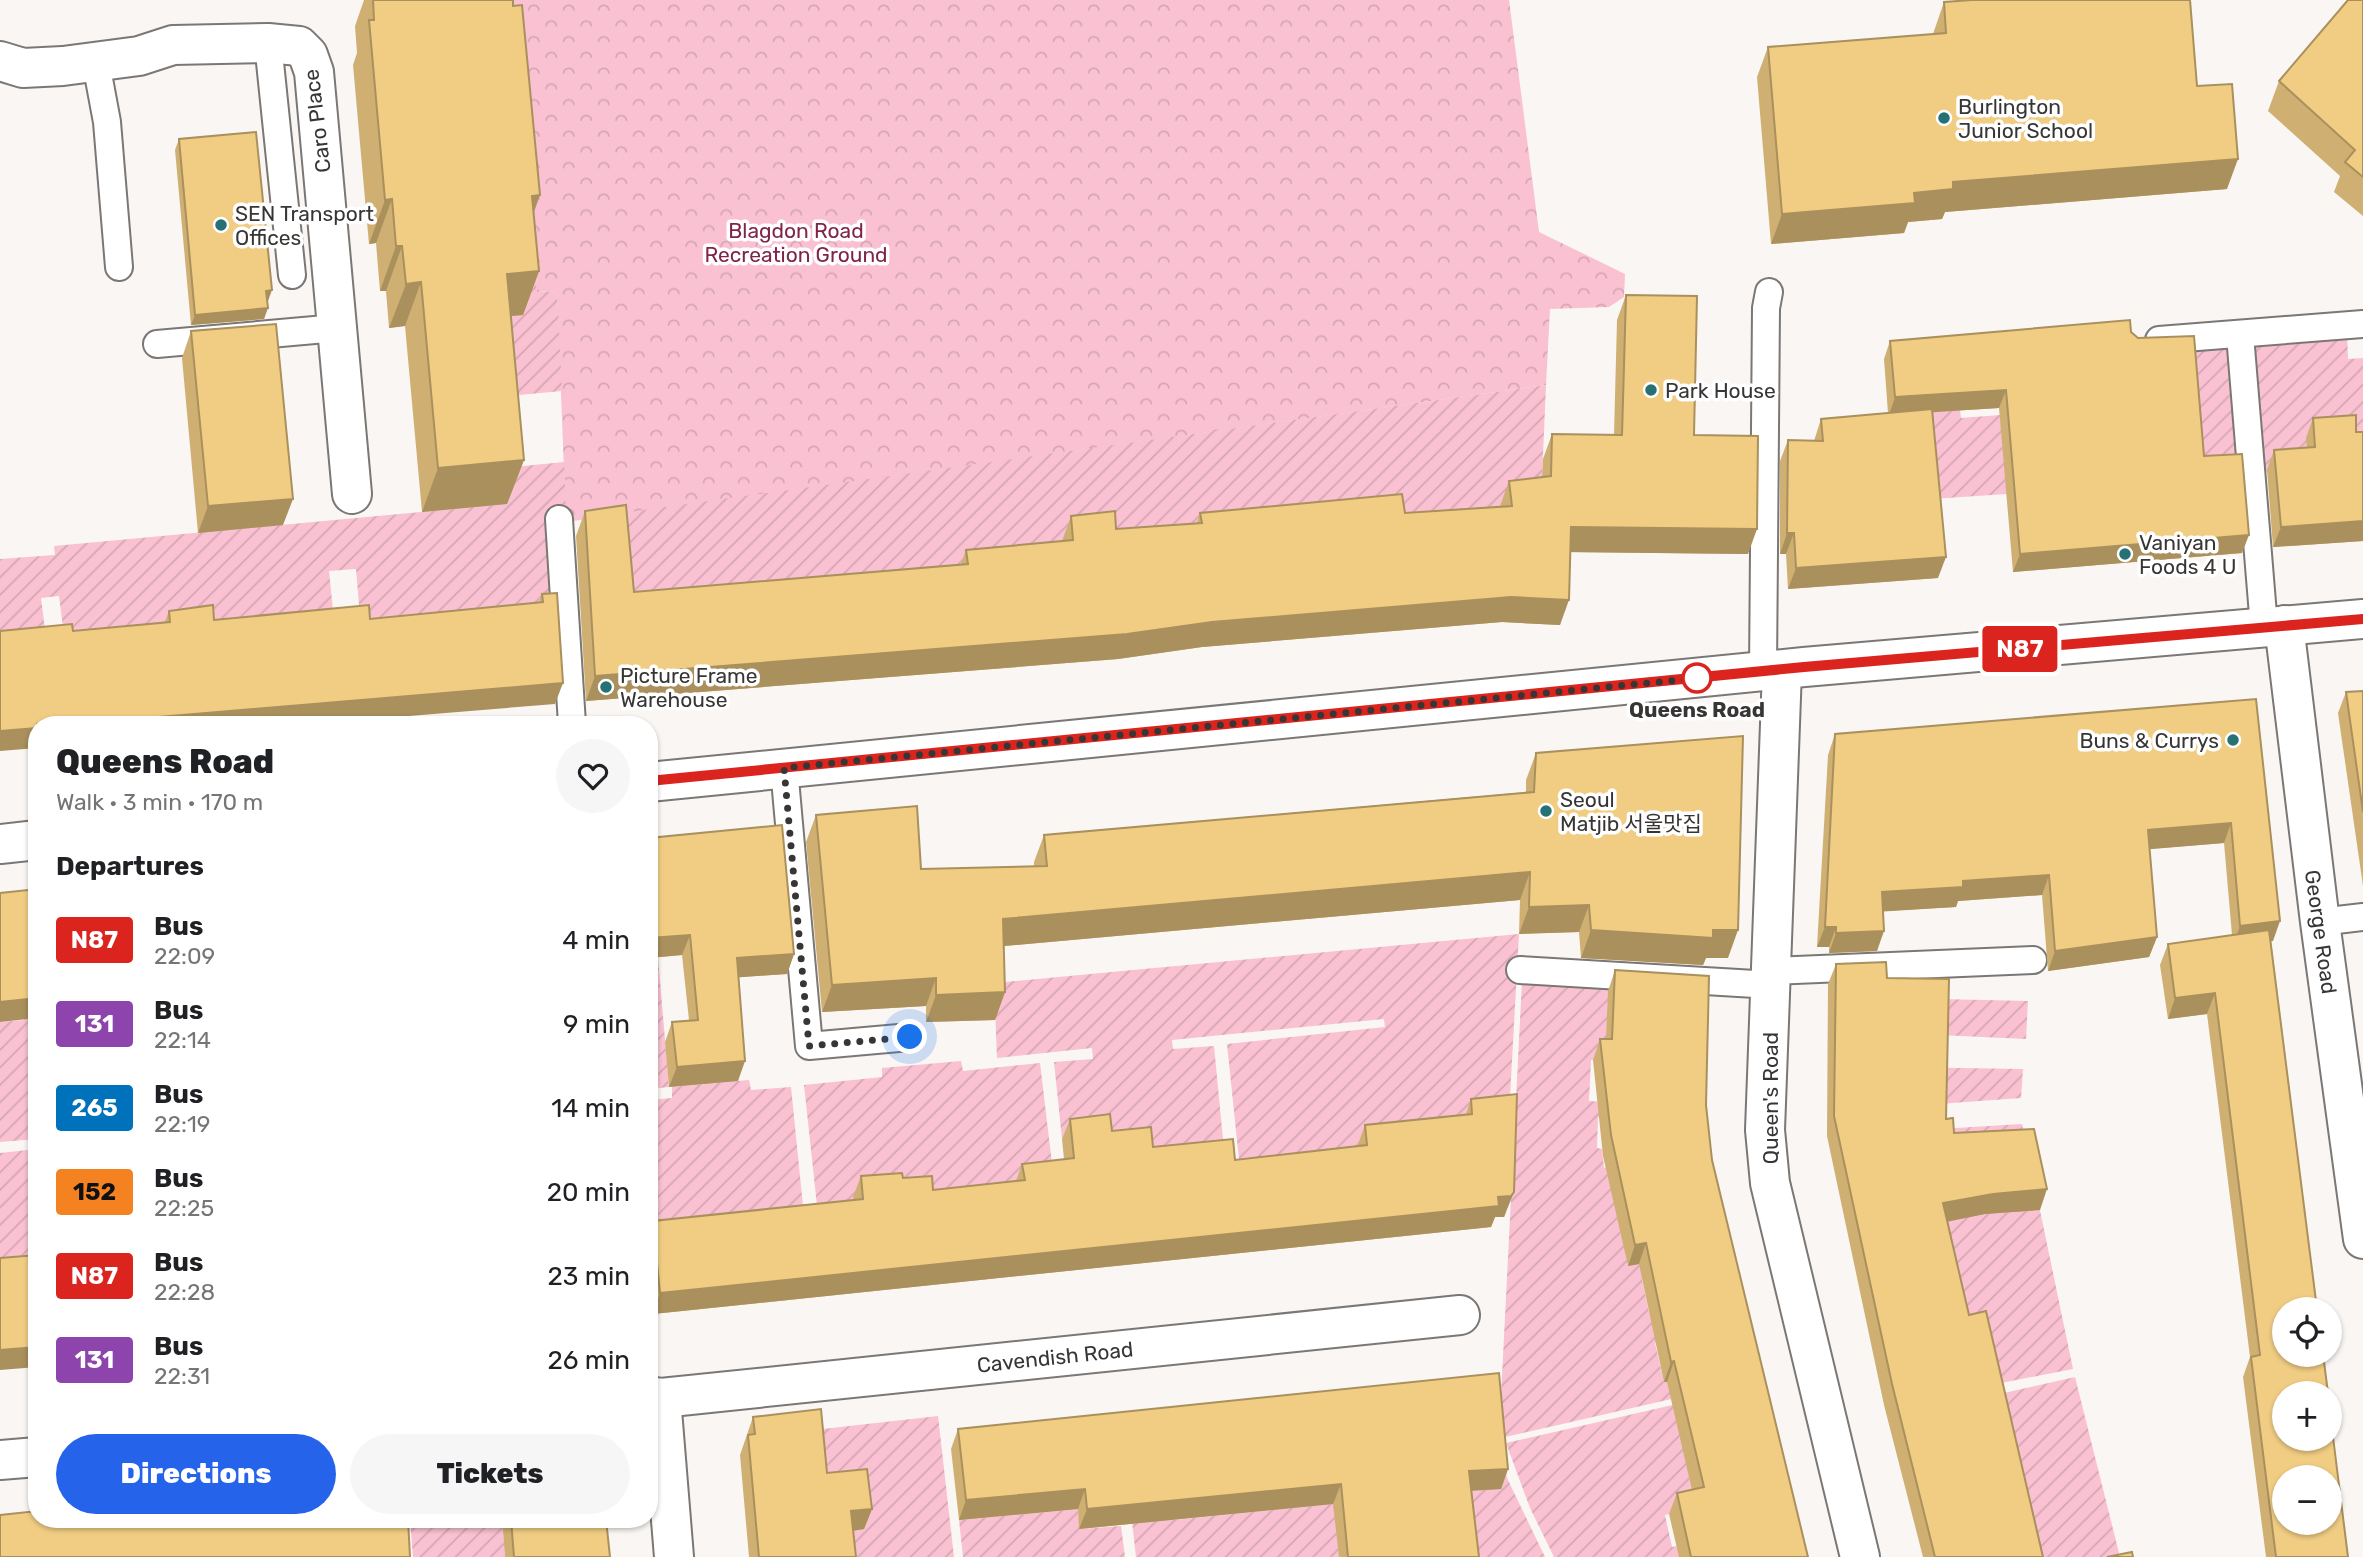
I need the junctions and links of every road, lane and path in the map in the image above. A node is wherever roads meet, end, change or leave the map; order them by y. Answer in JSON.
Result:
{"nodes":[{"id":1,"x":268,"y":43,"type":"junction"},
{"id":2,"x":0,"y":61,"type":"edge"},
{"id":3,"x":96,"y":63,"type":"junction"},
{"id":4,"x":120,"y":267,"type":"dead end"},
{"id":5,"x":292,"y":275,"type":"dead end"},
{"id":6,"x":1769,"y":292,"type":"dead end"},
{"id":7,"x":2363,"y":324,"type":"edge"},
{"id":8,"x":337,"y":328,"type":"junction"},
{"id":9,"x":2240,"y":335,"type":"junction"},
{"id":10,"x":2138,"y":342,"type":"edge"},
{"id":11,"x":157,"y":344,"type":"dead end"},
{"id":12,"x":352,"y":494,"type":"dead end"},
{"id":13,"x":559,"y":519,"type":"dead end"},
{"id":14,"x":2363,"y":619,"type":"edge"},
{"id":15,"x":2274,"y":626,"type":"junction"},
{"id":16,"x":1773,"y":670,"type":"junction"},
{"id":17,"x":571,"y":716,"type":"edge"},
{"id":18,"x":784,"y":768,"type":"junction"},
{"id":19,"x":658,"y":781,"type":"edge"},
{"id":20,"x":28,"y":841,"type":"edge"},
{"id":21,"x":0,"y":844,"type":"edge"},
{"id":22,"x":2363,"y":917,"type":"edge"},
{"id":23,"x":2320,"y":922,"type":"junction"},
{"id":24,"x":2033,"y":960,"type":"dead end"},
{"id":25,"x":1520,"y":970,"type":"dead end"},
{"id":26,"x":1772,"y":978,"type":"junction"},
{"id":27,"x":910,"y":1037,"type":"dead end"},
{"id":28,"x":2363,"y":1239,"type":"edge"},
{"id":29,"x":1460,"y":1315,"type":"dead end"},
{"id":30,"x":658,"y":1397,"type":"edge"},
{"id":31,"x":658,"y":1422,"type":"edge"},
{"id":32,"x":28,"y":1458,"type":"edge"},
{"id":33,"x":0,"y":1461,"type":"edge"},
{"id":34,"x":674,"y":1557,"type":"edge"},
{"id":35,"x":1860,"y":1557,"type":"edge"}],
"edges":[{"from":1,"to":3,"type":"street","name":"Caro Place"},
{"from":1,"to":5,"type":"lane"},
{"from":1,"to":8,"type":"street","name":"Caro Place"},
{"from":2,"to":3,"type":"street","name":"Caro Place"},
{"from":3,"to":4,"type":"lane"},
{"from":6,"to":16,"type":"lane"},
{"from":7,"to":9,"type":"lane"},
{"from":8,"to":11,"type":"lane"},
{"from":8,"to":12,"type":"street","name":"Caro Place"},
{"from":9,"to":10,"type":"lane"},
{"from":9,"to":15,"type":"lane"},
{"from":13,"to":17,"type":"lane"},
{"from":14,"to":15,"type":"street"},
{"from":15,"to":16,"type":"street"},
{"from":15,"to":23,"type":"street","name":"George Road"},
{"from":16,"to":18,"type":"street"},
{"from":16,"to":26,"type":"street","name":"Queen's Road"},
{"from":18,"to":19,"type":"street"},
{"from":18,"to":27,"type":"lane"},
{"from":20,"to":21,"type":"street"},
{"from":22,"to":23,"type":"lane"},
{"from":23,"to":28,"type":"street","name":"George Road"},
{"from":24,"to":26,"type":"lane"},
{"from":25,"to":26,"type":"lane"},
{"from":26,"to":35,"type":"street","name":"Queen's Road"},
{"from":29,"to":30,"type":"street","name":"Cavendish Road"},
{"from":31,"to":34,"type":"street"},
{"from":32,"to":33,"type":"street"}]}
